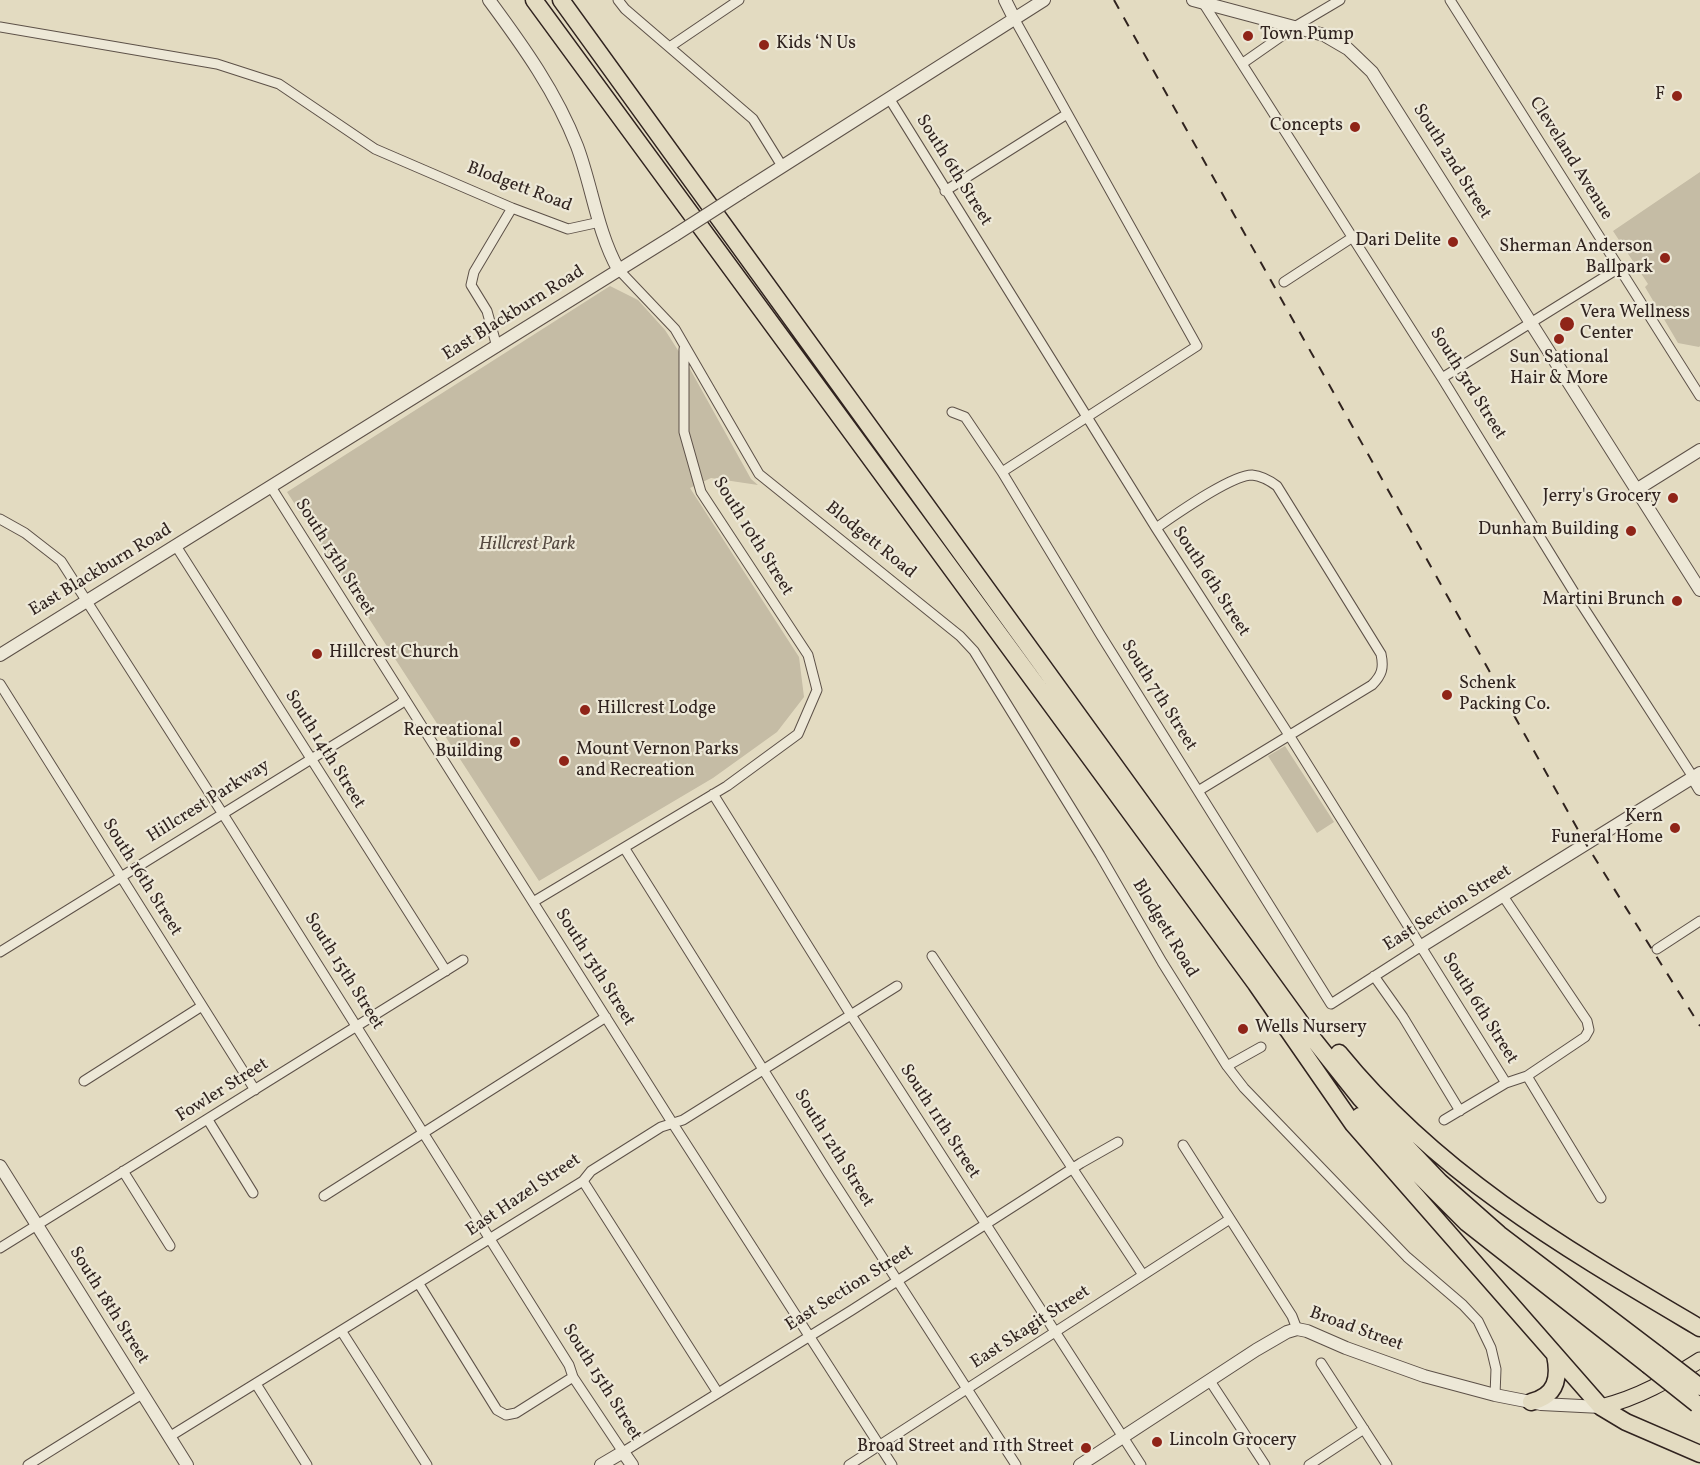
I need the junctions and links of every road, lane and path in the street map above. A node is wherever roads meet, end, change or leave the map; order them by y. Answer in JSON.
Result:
{"nodes":[{"id":1,"x":489,"y":0,"type":"edge"},
{"id":2,"x":534,"y":0,"type":"edge"},
{"id":3,"x":561,"y":0,"type":"edge"},
{"id":4,"x":618,"y":0,"type":"edge"},
{"id":5,"x":739,"y":0,"type":"edge"},
{"id":6,"x":1005,"y":0,"type":"edge"},
{"id":7,"x":1044,"y":0,"type":"edge"},
{"id":8,"x":1340,"y":0,"type":"edge"},
{"id":9,"x":1450,"y":0,"type":"edge"},
{"id":10,"x":1199,"y":1,"type":"edge"},
{"id":11,"x":1015,"y":20,"type":"junction"},
{"id":12,"x":1296,"y":26,"type":"junction"},
{"id":13,"x":0,"y":27,"type":"edge"},
{"id":14,"x":671,"y":46,"type":"junction"},
{"id":15,"x":1243,"y":63,"type":"junction"},
{"id":16,"x":889,"y":98,"type":"junction"},
{"id":17,"x":1067,"y":114,"type":"junction"},
{"id":18,"x":782,"y":166,"type":"junction"},
{"id":19,"x":945,"y":191,"type":"junction"},
{"id":20,"x":512,"y":208,"type":"junction"},
{"id":21,"x":600,"y":222,"type":"junction"},
{"id":22,"x":1353,"y":237,"type":"junction"},
{"id":23,"x":1619,"y":268,"type":"junction"},
{"id":24,"x":618,"y":269,"type":"junction"},
{"id":25,"x":1284,"y":282,"type":"dead end"},
{"id":26,"x":1531,"y":324,"type":"junction"},
{"id":27,"x":684,"y":346,"type":"junction"},
{"id":28,"x":496,"y":347,"type":"junction"},
{"id":29,"x":1442,"y":378,"type":"junction"},
{"id":30,"x":1700,"y":396,"type":"edge"},
{"id":31,"x":952,"y":412,"type":"dead end"},
{"id":32,"x":1088,"y":417,"type":"junction"},
{"id":33,"x":1700,"y":450,"type":"edge"},
{"id":34,"x":1002,"y":472,"type":"junction"},
{"id":35,"x":271,"y":487,"type":"junction"},
{"id":36,"x":1636,"y":490,"type":"junction"},
{"id":37,"x":0,"y":519,"type":"edge"},
{"id":38,"x":1156,"y":528,"type":"junction"},
{"id":39,"x":176,"y":546,"type":"junction"},
{"id":40,"x":1700,"y":590,"type":"edge"},
{"id":41,"x":87,"y":601,"type":"junction"},
{"id":42,"x":0,"y":655,"type":"edge"},
{"id":43,"x":0,"y":684,"type":"edge"},
{"id":44,"x":405,"y":699,"type":"junction"},
{"id":45,"x":1288,"y":735,"type":"junction"},
{"id":46,"x":310,"y":759,"type":"junction"},
{"id":47,"x":1696,"y":775,"type":"edge"},
{"id":48,"x":1700,"y":789,"type":"edge"},
{"id":49,"x":1198,"y":791,"type":"junction"},
{"id":50,"x":713,"y":794,"type":"junction"},
{"id":51,"x":223,"y":814,"type":"junction"},
{"id":52,"x":625,"y":849,"type":"junction"},
{"id":53,"x":121,"y":877,"type":"junction"},
{"id":54,"x":1200,"y":883,"type":"junction"},
{"id":55,"x":1503,"y":896,"type":"junction"},
{"id":56,"x":533,"y":903,"type":"junction"},
{"id":57,"x":1700,"y":921,"type":"edge"},
{"id":58,"x":1420,"y":947,"type":"junction"},
{"id":59,"x":1657,"y":949,"type":"dead end"},
{"id":60,"x":0,"y":952,"type":"edge"},
{"id":61,"x":932,"y":956,"type":"dead end"},
{"id":62,"x":463,"y":960,"type":"dead end"},
{"id":63,"x":446,"y":971,"type":"junction"},
{"id":64,"x":1374,"y":976,"type":"junction"},
{"id":65,"x":897,"y":986,"type":"dead end"},
{"id":66,"x":1331,"y":1004,"type":"joint"},
{"id":67,"x":202,"y":1006,"type":"junction"},
{"id":68,"x":851,"y":1015,"type":"junction"},
{"id":69,"x":606,"y":1017,"type":"junction"},
{"id":70,"x":357,"y":1027,"type":"junction"},
{"id":71,"x":1261,"y":1047,"type":"dead end"},
{"id":72,"x":1311,"y":1062,"type":"junction"},
{"id":73,"x":1227,"y":1066,"type":"junction"},
{"id":74,"x":764,"y":1069,"type":"junction"},
{"id":75,"x":1527,"y":1076,"type":"junction"},
{"id":76,"x":84,"y":1081,"type":"dead end"},
{"id":77,"x":1506,"y":1083,"type":"junction"},
{"id":78,"x":255,"y":1090,"type":"junction"},
{"id":79,"x":1460,"y":1111,"type":"junction"},
{"id":80,"x":207,"y":1120,"type":"junction"},
{"id":81,"x":1444,"y":1120,"type":"dead end"},
{"id":82,"x":673,"y":1123,"type":"junction"},
{"id":83,"x":424,"y":1132,"type":"junction"},
{"id":84,"x":1118,"y":1142,"type":"dead end"},
{"id":85,"x":1183,"y":1145,"type":"dead end"},
{"id":86,"x":0,"y":1166,"type":"edge"},
{"id":87,"x":1073,"y":1168,"type":"junction"},
{"id":88,"x":123,"y":1171,"type":"junction"},
{"id":89,"x":583,"y":1181,"type":"junction"},
{"id":90,"x":253,"y":1193,"type":"dead end"},
{"id":91,"x":324,"y":1196,"type":"dead end"},
{"id":92,"x":1601,"y":1198,"type":"dead end"},
{"id":93,"x":1230,"y":1219,"type":"junction"},
{"id":94,"x":985,"y":1224,"type":"junction"},
{"id":95,"x":36,"y":1226,"type":"junction"},
{"id":96,"x":491,"y":1239,"type":"junction"},
{"id":97,"x":170,"y":1246,"type":"dead end"},
{"id":98,"x":0,"y":1248,"type":"edge"},
{"id":99,"x":1143,"y":1275,"type":"junction"},
{"id":100,"x":897,"y":1281,"type":"junction"},
{"id":101,"x":419,"y":1284,"type":"junction"},
{"id":102,"x":1700,"y":1328,"type":"edge"},
{"id":103,"x":1297,"y":1329,"type":"junction"},
{"id":104,"x":342,"y":1332,"type":"junction"},
{"id":105,"x":1055,"y":1332,"type":"junction"},
{"id":106,"x":809,"y":1336,"type":"junction"},
{"id":107,"x":1554,"y":1354,"type":"junction"},
{"id":108,"x":1653,"y":1360,"type":"junction"},
{"id":109,"x":1700,"y":1360,"type":"edge"},
{"id":110,"x":1321,"y":1363,"type":"dead end"},
{"id":111,"x":573,"y":1377,"type":"junction"},
{"id":112,"x":1210,"y":1381,"type":"junction"},
{"id":113,"x":256,"y":1384,"type":"junction"},
{"id":114,"x":967,"y":1389,"type":"junction"},
{"id":115,"x":718,"y":1393,"type":"junction"},
{"id":116,"x":142,"y":1394,"type":"junction"},
{"id":117,"x":1495,"y":1395,"type":"junction"},
{"id":118,"x":1699,"y":1399,"type":"edge"},
{"id":119,"x":1532,"y":1402,"type":"junction"},
{"id":120,"x":1601,"y":1407,"type":"junction"},
{"id":121,"x":1364,"y":1429,"type":"junction"},
{"id":122,"x":169,"y":1437,"type":"junction"},
{"id":123,"x":1123,"y":1437,"type":"junction"},
{"id":124,"x":879,"y":1446,"type":"junction"},
{"id":125,"x":623,"y":1452,"type":"junction"},
{"id":126,"x":1700,"y":1454,"type":"edge"},
{"id":127,"x":28,"y":1465,"type":"edge"},
{"id":128,"x":186,"y":1465,"type":"edge"},
{"id":129,"x":307,"y":1465,"type":"edge"},
{"id":130,"x":427,"y":1465,"type":"edge"},
{"id":131,"x":601,"y":1465,"type":"edge"},
{"id":132,"x":632,"y":1465,"type":"edge"},
{"id":133,"x":849,"y":1465,"type":"edge"},
{"id":134,"x":892,"y":1465,"type":"edge"},
{"id":135,"x":1016,"y":1465,"type":"edge"},
{"id":136,"x":1080,"y":1465,"type":"edge"},
{"id":137,"x":1141,"y":1465,"type":"edge"},
{"id":138,"x":1265,"y":1465,"type":"edge"},
{"id":139,"x":1309,"y":1465,"type":"edge"},
{"id":140,"x":1387,"y":1465,"type":"edge"}],
"edges":[{"from":1,"to":21,"type":"street"},
{"from":2,"to":72,"type":"highway"},
{"from":3,"to":54,"type":"highway"},
{"from":4,"to":14,"type":"street"},
{"from":5,"to":14,"type":"street"},
{"from":6,"to":11,"type":"street"},
{"from":7,"to":11,"type":"street","name":"East Blackburn Road"},
{"from":8,"to":12,"type":"street"},
{"from":9,"to":23,"type":"street","name":"Cleveland Avenue"},
{"from":10,"to":12,"type":"street","name":"South 2nd Street"},
{"from":10,"to":15,"type":"street","name":"South 3rd Street"},
{"from":11,"to":16,"type":"street","name":"East Blackburn Road"},
{"from":11,"to":17,"type":"street"},
{"from":12,"to":15,"type":"street"},
{"from":12,"to":26,"type":"street","name":"South 2nd Street"},
{"from":13,"to":20,"type":"street","name":"Blodgett Road"},
{"from":14,"to":18,"type":"street"},
{"from":15,"to":22,"type":"street","name":"South 3rd Street"},
{"from":16,"to":18,"type":"street","name":"East Blackburn Road"},
{"from":16,"to":19,"type":"street","name":"South 6th Street"},
{"from":17,"to":19,"type":"street"},
{"from":17,"to":32,"type":"street"},
{"from":18,"to":24,"type":"street","name":"East Blackburn Road","bridge":true},
{"from":19,"to":32,"type":"street","name":"South 6th Street"},
{"from":20,"to":21,"type":"street","name":"Blodgett Road"},
{"from":20,"to":28,"type":"street"},
{"from":21,"to":24,"type":"street","name":"Blodgett Road"},
{"from":22,"to":25,"type":"street"},
{"from":22,"to":29,"type":"street","name":"South 3rd Street"},
{"from":23,"to":26,"type":"street"},
{"from":23,"to":30,"type":"street","name":"Cleveland Avenue"},
{"from":24,"to":27,"type":"street","name":"Blodgett Road"},
{"from":24,"to":28,"type":"street","name":"East Blackburn Road"},
{"from":26,"to":29,"type":"street"},
{"from":26,"to":36,"type":"street","name":"South 2nd Street"},
{"from":27,"to":50,"type":"street","name":"South 10th Street"},
{"from":27,"to":73,"type":"street","name":"Blodgett Road"},
{"from":28,"to":35,"type":"street","name":"East Blackburn Road"},
{"from":29,"to":47,"type":"street","name":"South 3rd Street"},
{"from":31,"to":34,"type":"street","name":"South 7th Street"},
{"from":32,"to":34,"type":"street"},
{"from":32,"to":38,"type":"street","name":"South 6th Street"},
{"from":33,"to":36,"type":"street"},
{"from":34,"to":49,"type":"street","name":"South 7th Street"},
{"from":35,"to":39,"type":"street","name":"East Blackburn Road"},
{"from":35,"to":44,"type":"street","name":"South 13th Street"},
{"from":36,"to":40,"type":"street","name":"South 2nd Street"},
{"from":37,"to":41,"type":"street","name":"South 15th Street"},
{"from":38,"to":45,"type":"street","name":"South 6th Street"},
{"from":38,"to":45,"type":"street"},
{"from":39,"to":41,"type":"street","name":"East Blackburn Road"},
{"from":39,"to":46,"type":"street","name":"South 14th Street"},
{"from":41,"to":42,"type":"street","name":"East Blackburn Road"},
{"from":41,"to":51,"type":"street","name":"South 15th Street"},
{"from":43,"to":53,"type":"street","name":"South 16th Street"},
{"from":44,"to":46,"type":"street","name":"Hillcrest Parkway"},
{"from":44,"to":56,"type":"street","name":"South 13th Street"},
{"from":45,"to":49,"type":"street"},
{"from":45,"to":58,"type":"street","name":"South 6th Street"},
{"from":46,"to":51,"type":"street","name":"Hillcrest Parkway"},
{"from":46,"to":63,"type":"street","name":"South 14th Street"},
{"from":47,"to":48,"type":"street","name":"South 3rd Street"},
{"from":47,"to":55,"type":"street","name":"East Section Street"},
{"from":49,"to":66,"type":"street","name":"South 7th Street"},
{"from":50,"to":52,"type":"street"},
{"from":50,"to":68,"type":"street","name":"South 11th Street"},
{"from":51,"to":53,"type":"street","name":"Hillcrest Parkway"},
{"from":51,"to":70,"type":"street","name":"South 15th Street"},
{"from":52,"to":56,"type":"street"},
{"from":52,"to":74,"type":"street","name":"South 12th Street"},
{"from":53,"to":60,"type":"street","name":"Hillcrest Parkway"},
{"from":53,"to":67,"type":"street","name":"South 16th Street"},
{"from":54,"to":102,"type":"highway"},
{"from":54,"to":108,"type":"highway"},
{"from":55,"to":58,"type":"street","name":"East Section Street"},
{"from":55,"to":75,"type":"street"},
{"from":56,"to":69,"type":"street","name":"South 13th Street"},
{"from":57,"to":59,"type":"street"},
{"from":58,"to":64,"type":"street","name":"East Section Street"},
{"from":58,"to":77,"type":"street","name":"South 6th Street"},
{"from":61,"to":87,"type":"street"},
{"from":62,"to":63,"type":"street","name":"Fowler Street"},
{"from":63,"to":70,"type":"street","name":"Fowler Street"},
{"from":64,"to":66,"type":"street","name":"East Section Street"},
{"from":64,"to":79,"type":"street"},
{"from":65,"to":68,"type":"street","name":"East Hazel Street"},
{"from":67,"to":76,"type":"street"},
{"from":67,"to":78,"type":"street","name":"South 16th Street"},
{"from":68,"to":74,"type":"street","name":"East Hazel Street"},
{"from":68,"to":94,"type":"street","name":"South 11th Street"},
{"from":69,"to":82,"type":"street","name":"South 13th Street"},
{"from":69,"to":83,"type":"street"},
{"from":70,"to":78,"type":"street","name":"Fowler Street"},
{"from":70,"to":83,"type":"street","name":"South 15th Street"},
{"from":71,"to":73,"type":"street"},
{"from":72,"to":107,"type":"highway"},
{"from":72,"to":108,"type":"highway"},
{"from":73,"to":117,"type":"street","name":"Blodgett Road"},
{"from":74,"to":82,"type":"street","name":"East Hazel Street"},
{"from":74,"to":100,"type":"street","name":"South 12th Street"},
{"from":75,"to":77,"type":"street"},
{"from":75,"to":92,"type":"street","name":"South 6th Street"},
{"from":77,"to":79,"type":"street"},
{"from":78,"to":80,"type":"street","name":"Fowler Street"},
{"from":79,"to":81,"type":"street"},
{"from":80,"to":88,"type":"street","name":"Fowler Street"},
{"from":80,"to":90,"type":"street"},
{"from":82,"to":89,"type":"street","name":"East Hazel Street"},
{"from":82,"to":106,"type":"street","name":"South 13th Street"},
{"from":83,"to":91,"type":"street"},
{"from":83,"to":96,"type":"street","name":"South 15th Street"},
{"from":84,"to":87,"type":"street","name":"East Section Street"},
{"from":85,"to":93,"type":"street"},
{"from":86,"to":95,"type":"street","name":"South 18th Street"},
{"from":87,"to":94,"type":"street","name":"East Section Street"},
{"from":87,"to":99,"type":"street"},
{"from":88,"to":95,"type":"street","name":"Fowler Street"},
{"from":88,"to":97,"type":"street"},
{"from":89,"to":96,"type":"street","name":"East Hazel Street"},
{"from":89,"to":115,"type":"street"},
{"from":93,"to":99,"type":"street","name":"East Skagit Street"},
{"from":93,"to":103,"type":"street"},
{"from":94,"to":100,"type":"street","name":"East Section Street"},
{"from":94,"to":105,"type":"street","name":"South 11th Street"},
{"from":95,"to":98,"type":"street","name":"Fowler Street"},
{"from":95,"to":116,"type":"street","name":"South 18th Street"},
{"from":96,"to":101,"type":"street","name":"East Hazel Street"},
{"from":96,"to":111,"type":"street","name":"South 15th Street"},
{"from":99,"to":105,"type":"street","name":"East Skagit Street"},
{"from":100,"to":106,"type":"street","name":"East Section Street"},
{"from":100,"to":114,"type":"street","name":"South 12th Street"},
{"from":101,"to":104,"type":"street","name":"East Hazel Street"},
{"from":101,"to":111,"type":"street"},
{"from":103,"to":112,"type":"street","name":"Broad Street"},
{"from":103,"to":117,"type":"street","name":"Broad Street"},
{"from":104,"to":113,"type":"street","name":"East Hazel Street"},
{"from":104,"to":130,"type":"street"},
{"from":105,"to":114,"type":"street","name":"East Skagit Street"},
{"from":105,"to":123,"type":"street","name":"South 11th Street"},
{"from":106,"to":115,"type":"street","name":"East Section Street"},
{"from":106,"to":124,"type":"street","name":"South 13th Street"},
{"from":107,"to":119,"type":"highway"},
{"from":107,"to":120,"type":"highway"},
{"from":108,"to":118,"type":"highway","bridge":true},
{"from":109,"to":120,"type":"main road","name":"Broad Street"},
{"from":110,"to":121,"type":"street"},
{"from":111,"to":125,"type":"street","name":"South 15th Street"},
{"from":112,"to":123,"type":"street","name":"Broad Street"},
{"from":112,"to":138,"type":"street"},
{"from":113,"to":122,"type":"street","name":"East Hazel Street"},
{"from":113,"to":129,"type":"street"},
{"from":114,"to":124,"type":"street","name":"East Skagit Street"},
{"from":114,"to":135,"type":"street","name":"South 12th Street"},
{"from":115,"to":125,"type":"street","name":"East Section Street"},
{"from":116,"to":122,"type":"street","name":"South 18th Street"},
{"from":116,"to":127,"type":"street"},
{"from":117,"to":119,"type":"street","name":"Broad Street"},
{"from":119,"to":120,"type":"street","name":"Broad Street"},
{"from":120,"to":126,"type":"highway"},
{"from":121,"to":139,"type":"street"},
{"from":121,"to":140,"type":"street"},
{"from":122,"to":128,"type":"street","name":"South 18th Street"},
{"from":123,"to":136,"type":"street","name":"Broad Street"},
{"from":123,"to":137,"type":"street","name":"South 11th Street"},
{"from":124,"to":133,"type":"street","name":"East Skagit Street"},
{"from":124,"to":134,"type":"street","name":"South 13th Street"},
{"from":125,"to":131,"type":"street","name":"East Section Street"},
{"from":125,"to":132,"type":"street","name":"South 15th Street"}]}
